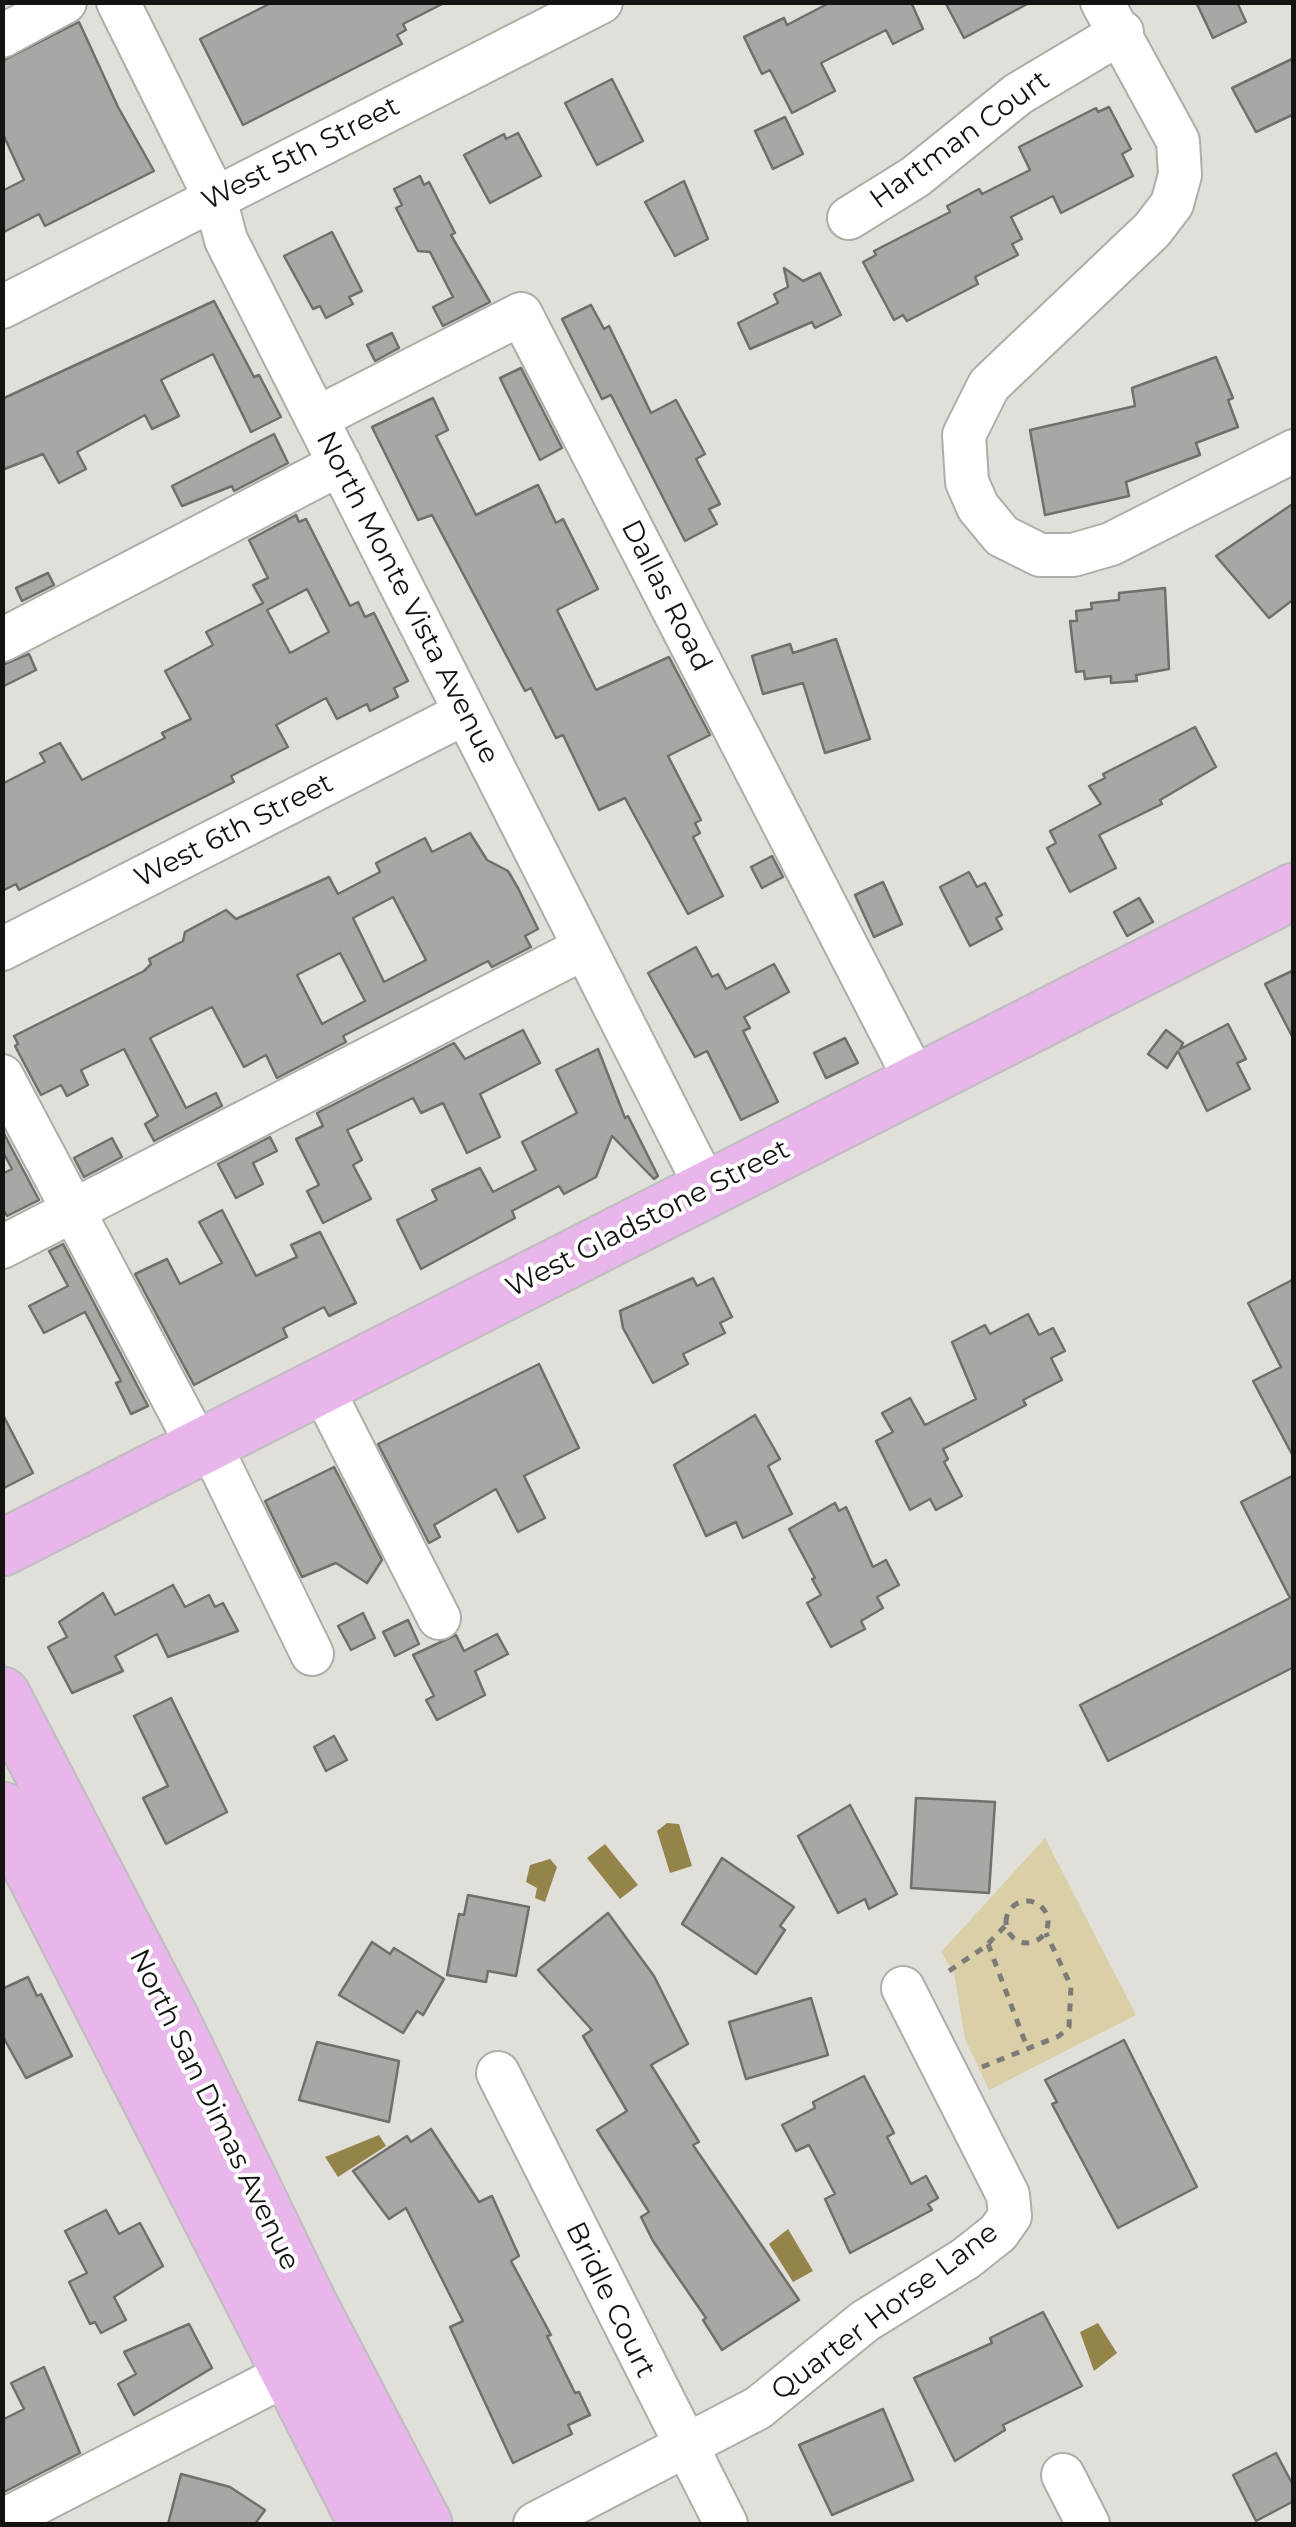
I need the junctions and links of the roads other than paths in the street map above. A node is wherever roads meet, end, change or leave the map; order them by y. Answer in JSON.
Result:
{"nodes":[{"id":1,"x":66,"y":2,"type":"edge"},
{"id":2,"x":118,"y":2,"type":"edge"},
{"id":3,"x":600,"y":2,"type":"edge"},
{"id":4,"x":1112,"y":18,"type":"edge"},
{"id":5,"x":2,"y":36,"type":"edge"},
{"id":6,"x":215,"y":198,"type":"junction"},
{"id":7,"x":849,"y":218,"type":"dead end"},
{"id":8,"x":2,"y":306,"type":"edge"},
{"id":9,"x":317,"y":418,"type":"junction"},
{"id":10,"x":1294,"y":452,"type":"edge"},
{"id":11,"x":340,"y":464,"type":"junction"},
{"id":12,"x":2,"y":640,"type":"edge"},
{"id":13,"x":465,"y":713,"type":"junction"},
{"id":14,"x":1294,"y":891,"type":"edge"},
{"id":15,"x":584,"y":948,"type":"junction"},
{"id":16,"x":2,"y":949,"type":"edge"},
{"id":17,"x":2,"y":1076,"type":"edge"},
{"id":18,"x":917,"y":1083,"type":"junction"},
{"id":19,"x":707,"y":1189,"type":"junction"},
{"id":20,"x":72,"y":1208,"type":"junction"},
{"id":21,"x":2,"y":1248,"type":"edge"},
{"id":22,"x":321,"y":1386,"type":"junction"},
{"id":23,"x":204,"y":1445,"type":"junction"},
{"id":24,"x":2,"y":1548,"type":"edge"},
{"id":25,"x":439,"y":1618,"type":"dead end"},
{"id":26,"x":312,"y":1654,"type":"dead end"},
{"id":27,"x":2,"y":1695,"type":"edge"},
{"id":28,"x":2,"y":1810,"type":"edge"},
{"id":29,"x":903,"y":1988,"type":"dead end"},
{"id":30,"x":498,"y":2074,"type":"dead end"},
{"id":31,"x":312,"y":2361,"type":"junction"},
{"id":32,"x":682,"y":2445,"type":"junction"},
{"id":33,"x":1062,"y":2475,"type":"dead end"},
{"id":34,"x":10,"y":2517,"type":"dead end"},
{"id":35,"x":367,"y":2524,"type":"edge"},
{"id":36,"x":424,"y":2524,"type":"edge"},
{"id":37,"x":535,"y":2524,"type":"edge"},
{"id":38,"x":726,"y":2524,"type":"edge"},
{"id":39,"x":1088,"y":2524,"type":"edge"}],
"edges":[{"from":1,"to":5,"type":"street"},
{"from":2,"to":6,"type":"street","name":"North Monte Vista Avenue"},
{"from":3,"to":6,"type":"street","name":"West 5th Street"},
{"from":4,"to":7,"type":"street","name":"Hartman Court"},
{"from":4,"to":10,"type":"street"},
{"from":6,"to":8,"type":"street","name":"West 5th Street"},
{"from":6,"to":9,"type":"street","name":"North Monte Vista Avenue"},
{"from":9,"to":11,"type":"street","name":"North Monte Vista Avenue"},
{"from":9,"to":18,"type":"street","name":"Dallas Road"},
{"from":11,"to":12,"type":"street"},
{"from":11,"to":13,"type":"street","name":"North Monte Vista Avenue"},
{"from":13,"to":15,"type":"street","name":"North Monte Vista Avenue"},
{"from":13,"to":16,"type":"street","name":"West 6th Street"},
{"from":14,"to":18,"type":"main road","name":"West Gladstone Street"},
{"from":15,"to":19,"type":"street","name":"North Monte Vista Avenue"},
{"from":15,"to":20,"type":"street"},
{"from":17,"to":20,"type":"street"},
{"from":18,"to":19,"type":"main road","name":"West Gladstone Street"},
{"from":19,"to":22,"type":"main road","name":"West Gladstone Street"},
{"from":20,"to":21,"type":"street"},
{"from":20,"to":23,"type":"street"},
{"from":22,"to":23,"type":"main road","name":"West Gladstone Street"},
{"from":22,"to":25,"type":"street"},
{"from":23,"to":24,"type":"main road","name":"West Gladstone Street"},
{"from":23,"to":26,"type":"street"},
{"from":27,"to":31,"type":"main road","name":"North San Dimas Avenue"},
{"from":28,"to":31,"type":"main road","name":"North San Dimas Avenue"},
{"from":29,"to":32,"type":"street","name":"Quarter Horse Lane"},
{"from":30,"to":32,"type":"street","name":"Bridle Court"},
{"from":31,"to":34,"type":"street"},
{"from":31,"to":35,"type":"main road","name":"North San Dimas Avenue"},
{"from":31,"to":36,"type":"main road","name":"North San Dimas Avenue"},
{"from":32,"to":37,"type":"street","name":"Quarter Horse Lane"},
{"from":32,"to":38,"type":"street","name":"Bridle Court"},
{"from":33,"to":39,"type":"street"}]}
